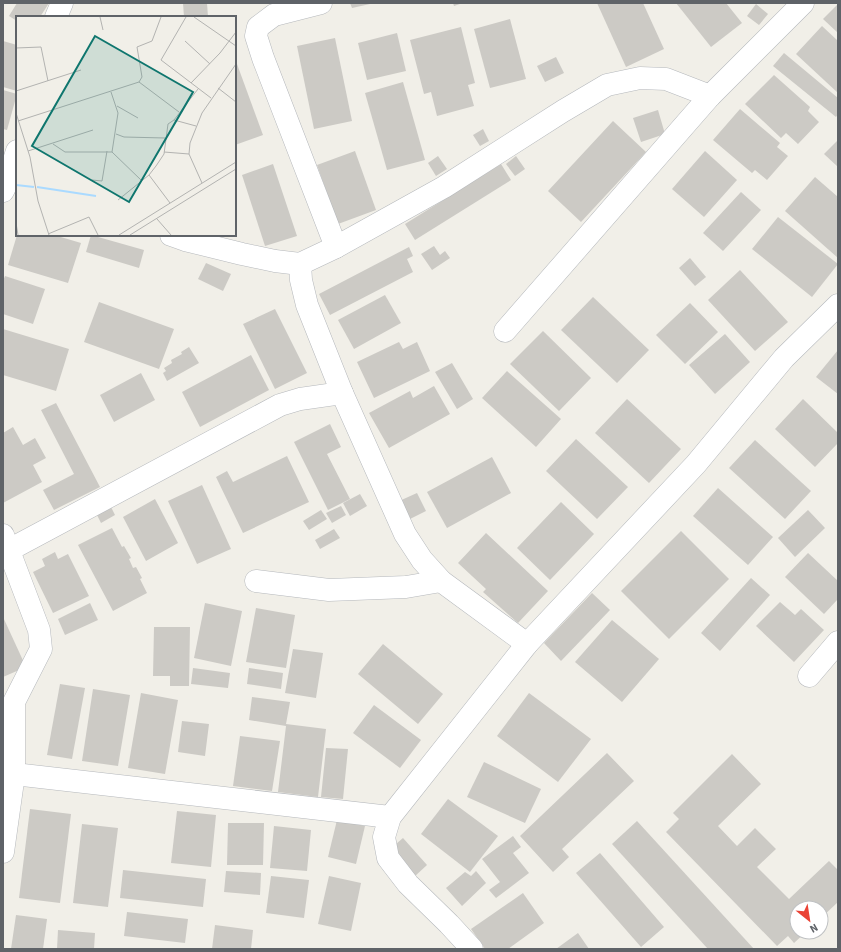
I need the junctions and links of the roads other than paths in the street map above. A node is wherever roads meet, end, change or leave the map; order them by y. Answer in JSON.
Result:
{"nodes":[{"id":1,"x":62,"y":3,"type":"edge"},
{"id":2,"x":321,"y":3,"type":"edge"},
{"id":3,"x":802,"y":3,"type":"edge"},
{"id":4,"x":56,"y":16,"type":"edge"},
{"id":5,"x":710,"y":96,"type":"junction"},
{"id":6,"x":16,"y":156,"type":"edge"},
{"id":7,"x":9,"y":188,"type":"edge"},
{"id":8,"x":174,"y":236,"type":"edge"},
{"id":9,"x":336,"y":247,"type":"junction"},
{"id":10,"x":300,"y":264,"type":"junction"},
{"id":11,"x":838,"y":305,"type":"edge"},
{"id":12,"x":505,"y":331,"type":"dead end"},
{"id":13,"x":342,"y":393,"type":"junction"},
{"id":14,"x":6,"y":542,"type":"edge"},
{"id":15,"x":256,"y":581,"type":"dead end"},
{"id":16,"x":441,"y":581,"type":"junction"},
{"id":17,"x":838,"y":642,"type":"edge"},
{"id":18,"x":527,"y":644,"type":"junction"},
{"id":19,"x":809,"y":676,"type":"dead end"},
{"id":20,"x":9,"y":704,"type":"edge"},
{"id":21,"x":14,"y":774,"type":"junction"},
{"id":22,"x":390,"y":816,"type":"junction"},
{"id":23,"x":3,"y":852,"type":"edge"},
{"id":24,"x":472,"y":949,"type":"edge"}],
"edges":[{"from":1,"to":4,"type":"street"},
{"from":2,"to":9,"type":"street"},
{"from":3,"to":5,"type":"street"},
{"from":5,"to":9,"type":"street"},
{"from":5,"to":12,"type":"street"},
{"from":6,"to":7,"type":"street"},
{"from":8,"to":10,"type":"street"},
{"from":9,"to":10,"type":"street"},
{"from":10,"to":13,"type":"street"},
{"from":11,"to":18,"type":"street"},
{"from":13,"to":14,"type":"street"},
{"from":13,"to":16,"type":"street"},
{"from":14,"to":20,"type":"street"},
{"from":15,"to":16,"type":"street"},
{"from":16,"to":18,"type":"street"},
{"from":17,"to":19,"type":"street"},
{"from":18,"to":22,"type":"street"},
{"from":20,"to":21,"type":"street"},
{"from":21,"to":22,"type":"street"},
{"from":21,"to":23,"type":"street"},
{"from":22,"to":24,"type":"street"}]}
